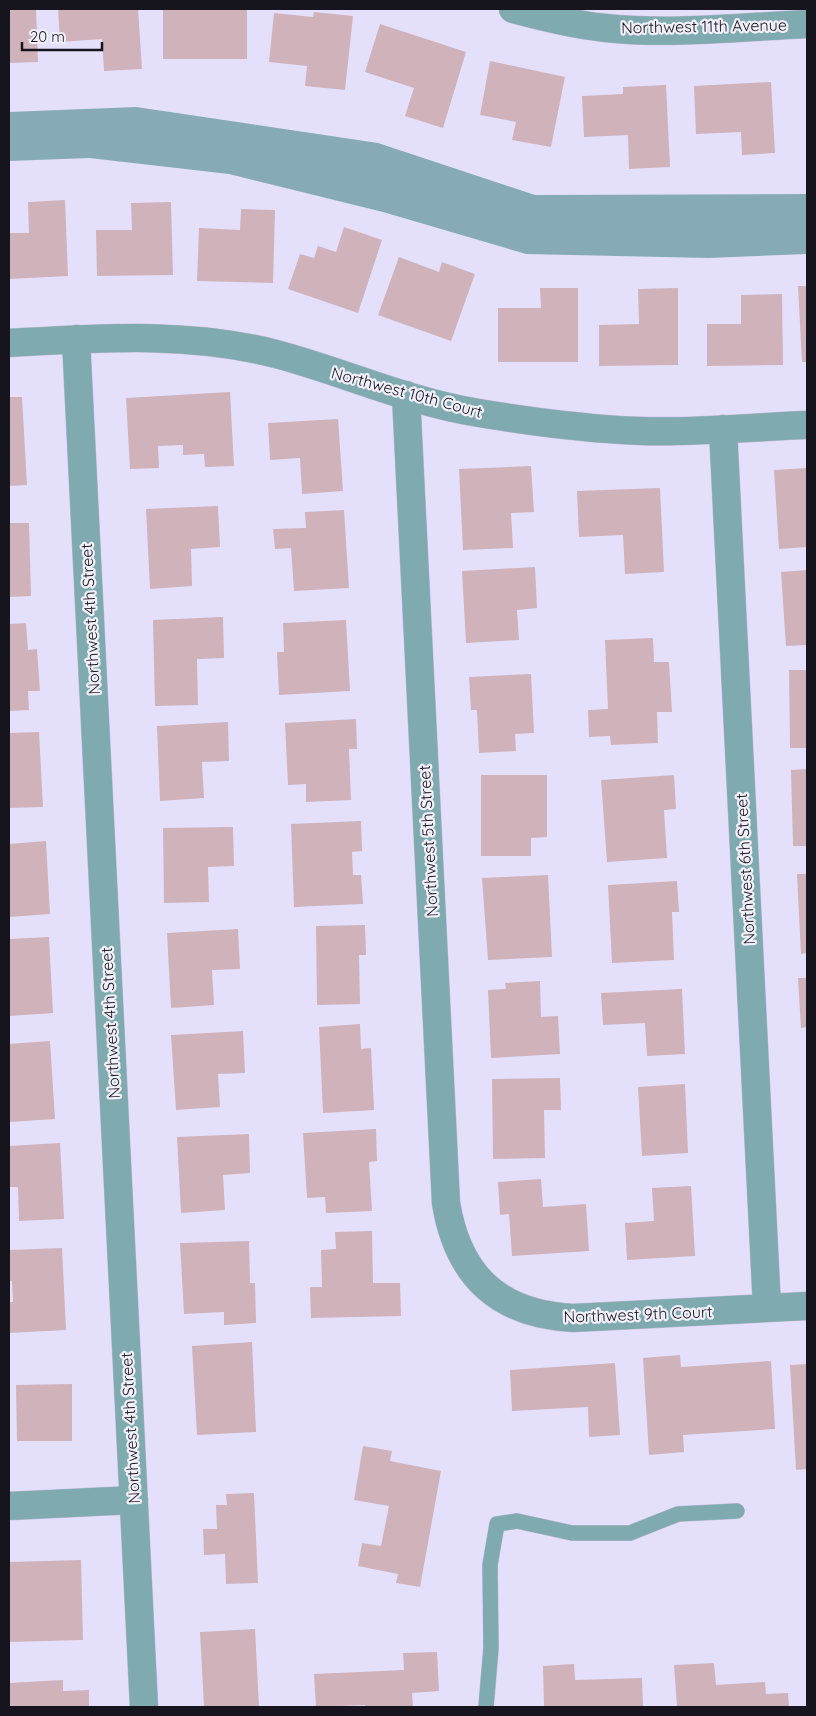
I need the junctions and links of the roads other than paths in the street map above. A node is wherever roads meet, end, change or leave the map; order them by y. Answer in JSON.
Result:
{"nodes":[{"id":1,"x":513,"y":9,"type":"edge"},
{"id":2,"x":807,"y":24,"type":"edge"},
{"id":3,"x":76,"y":339,"type":"junction"},
{"id":4,"x":9,"y":342,"type":"edge"},
{"id":5,"x":406,"y":395,"type":"junction"},
{"id":6,"x":807,"y":425,"type":"edge"},
{"id":7,"x":723,"y":429,"type":"junction"},
{"id":8,"x":478,"y":1280,"type":"joint"},
{"id":9,"x":807,"y":1306,"type":"edge"},
{"id":10,"x":766,"y":1308,"type":"junction"},
{"id":11,"x":134,"y":1500,"type":"junction"},
{"id":12,"x":9,"y":1506,"type":"edge"},
{"id":13,"x":737,"y":1511,"type":"dead end"},
{"id":14,"x":144,"y":1707,"type":"edge"},
{"id":15,"x":486,"y":1707,"type":"edge"}],
"edges":[{"from":1,"to":2,"type":"street","name":"Northwest 11th Avenue"},
{"from":3,"to":4,"type":"street","name":"Northwest 10th Court"},
{"from":3,"to":5,"type":"street","name":"Northwest 10th Court"},
{"from":3,"to":11,"type":"street","name":"Northwest 4th Street"},
{"from":5,"to":7,"type":"street","name":"Northwest 10th Court"},
{"from":5,"to":8,"type":"street","name":"Northwest 5th Street"},
{"from":6,"to":7,"type":"street","name":"Northwest 10th Court"},
{"from":7,"to":10,"type":"street","name":"Northwest 6th Street"},
{"from":8,"to":10,"type":"street","name":"Northwest 9th Court"},
{"from":9,"to":10,"type":"street","name":"Northwest 9th Court"},
{"from":11,"to":12,"type":"street"},
{"from":11,"to":14,"type":"street","name":"Northwest 4th Street"},
{"from":13,"to":15,"type":"lane"}]}
